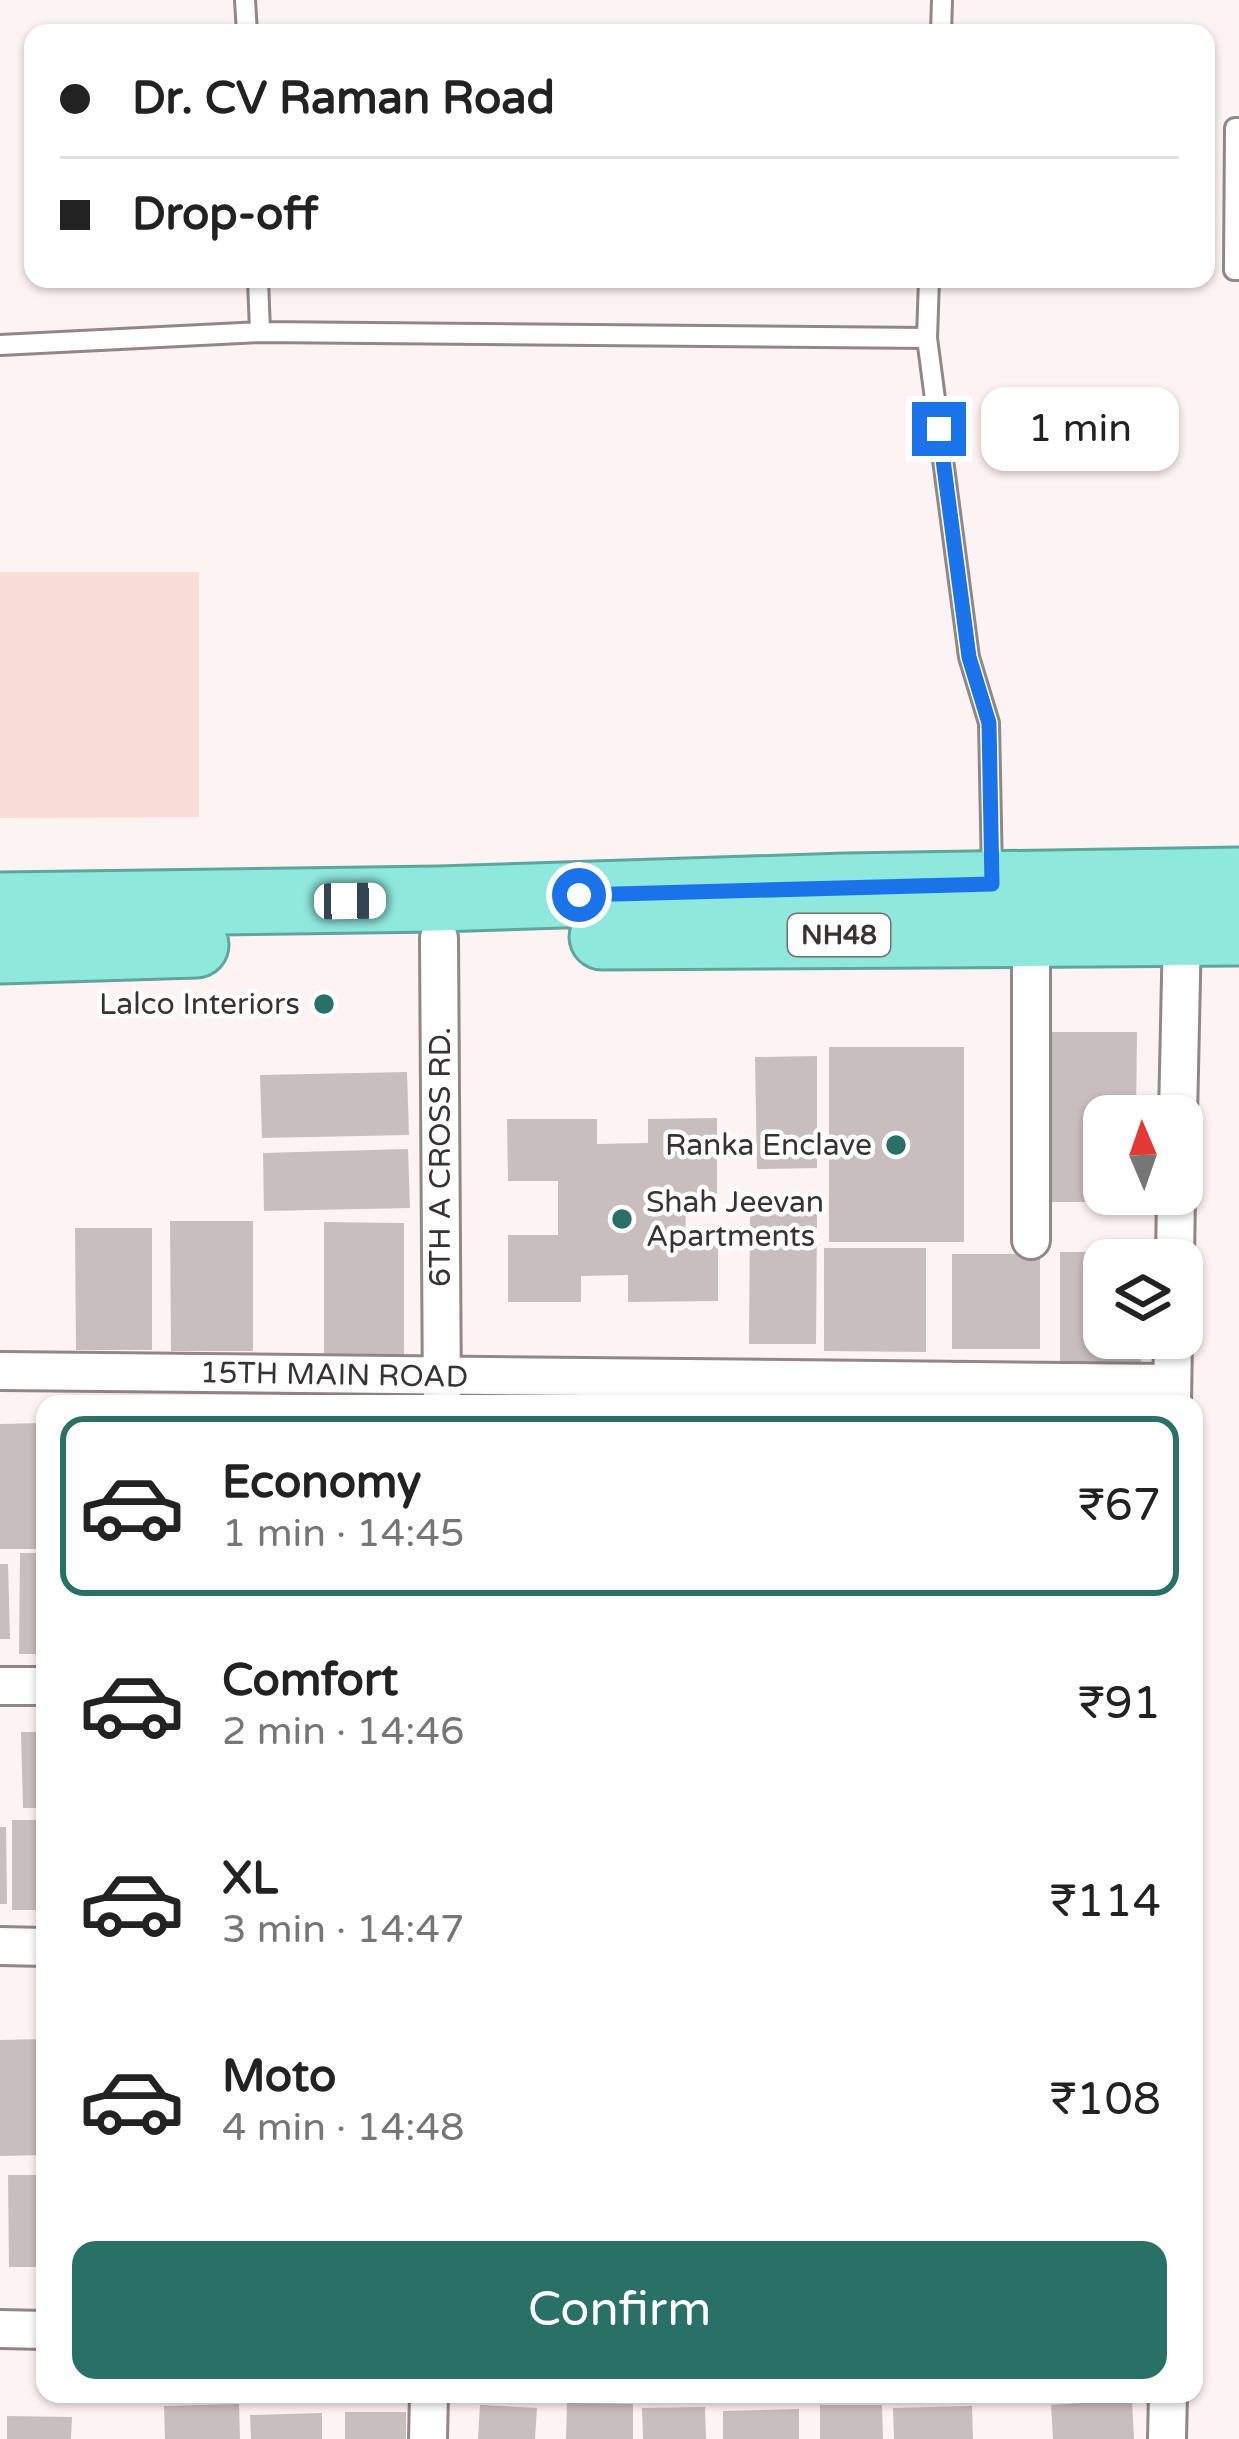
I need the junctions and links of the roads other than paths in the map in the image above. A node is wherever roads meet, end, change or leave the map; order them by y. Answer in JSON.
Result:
{"nodes":[{"id":1,"x":1239,"y":128,"type":"edge"},
{"id":2,"x":1239,"y":270,"type":"edge"},
{"id":3,"x":258,"y":288,"type":"edge"},
{"id":4,"x":929,"y":288,"type":"edge"},
{"id":5,"x":260,"y":332,"type":"junction"},
{"id":6,"x":927,"y":338,"type":"junction"},
{"id":7,"x":0,"y":345,"type":"edge"},
{"id":8,"x":1239,"y":880,"type":"edge"},
{"id":9,"x":992,"y":884,"type":"junction"},
{"id":10,"x":0,"y":905,"type":"edge"},
{"id":11,"x":1210,"y":932,"type":"edge"},
{"id":12,"x":1031,"y":933,"type":"junction"},
{"id":13,"x":439,"y":938,"type":"junction"},
{"id":14,"x":0,"y":951,"type":"edge"},
{"id":15,"x":1182,"y":1095,"type":"edge"},
{"id":16,"x":1031,"y":1240,"type":"dead end"},
{"id":17,"x":1173,"y":1359,"type":"edge"},
{"id":18,"x":0,"y":1371,"type":"edge"},
{"id":19,"x":442,"y":1390,"type":"edge"},
{"id":20,"x":1172,"y":1394,"type":"edge"},
{"id":21,"x":0,"y":1685,"type":"edge"},
{"id":22,"x":36,"y":1686,"type":"edge"},
{"id":23,"x":0,"y":1946,"type":"edge"},
{"id":24,"x":36,"y":1947,"type":"edge"},
{"id":25,"x":0,"y":2330,"type":"edge"},
{"id":26,"x":36,"y":2330,"type":"edge"},
{"id":27,"x":429,"y":2403,"type":"edge"},
{"id":28,"x":1168,"y":2403,"type":"edge"},
{"id":29,"x":428,"y":2439,"type":"edge"},
{"id":30,"x":1167,"y":2439,"type":"edge"}],
"edges":[{"from":1,"to":2,"type":"lane"},
{"from":3,"to":5,"type":"lane"},
{"from":4,"to":6,"type":"lane"},
{"from":5,"to":6,"type":"lane"},
{"from":5,"to":7,"type":"lane"},
{"from":6,"to":9,"type":"lane"},
{"from":8,"to":9,"type":"highway","number":"NH48"},
{"from":9,"to":10,"type":"highway","number":"NH48"},
{"from":11,"to":12,"type":"highway","number":"NH48"},
{"from":11,"to":15,"type":"street"},
{"from":12,"to":13,"type":"highway","number":"NH48"},
{"from":12,"to":16,"type":"street"},
{"from":13,"to":14,"type":"highway","number":"NH48"},
{"from":13,"to":19,"type":"street","name":"6TH A CROSS RD."},
{"from":17,"to":20,"type":"street"},
{"from":18,"to":19,"type":"street","name":"15TH MAIN ROAD"},
{"from":19,"to":20,"type":"street","name":"15TH MAIN ROAD"},
{"from":21,"to":22,"type":"street"},
{"from":23,"to":24,"type":"street"},
{"from":25,"to":26,"type":"street"},
{"from":27,"to":29,"type":"street"},
{"from":28,"to":30,"type":"street"}]}
